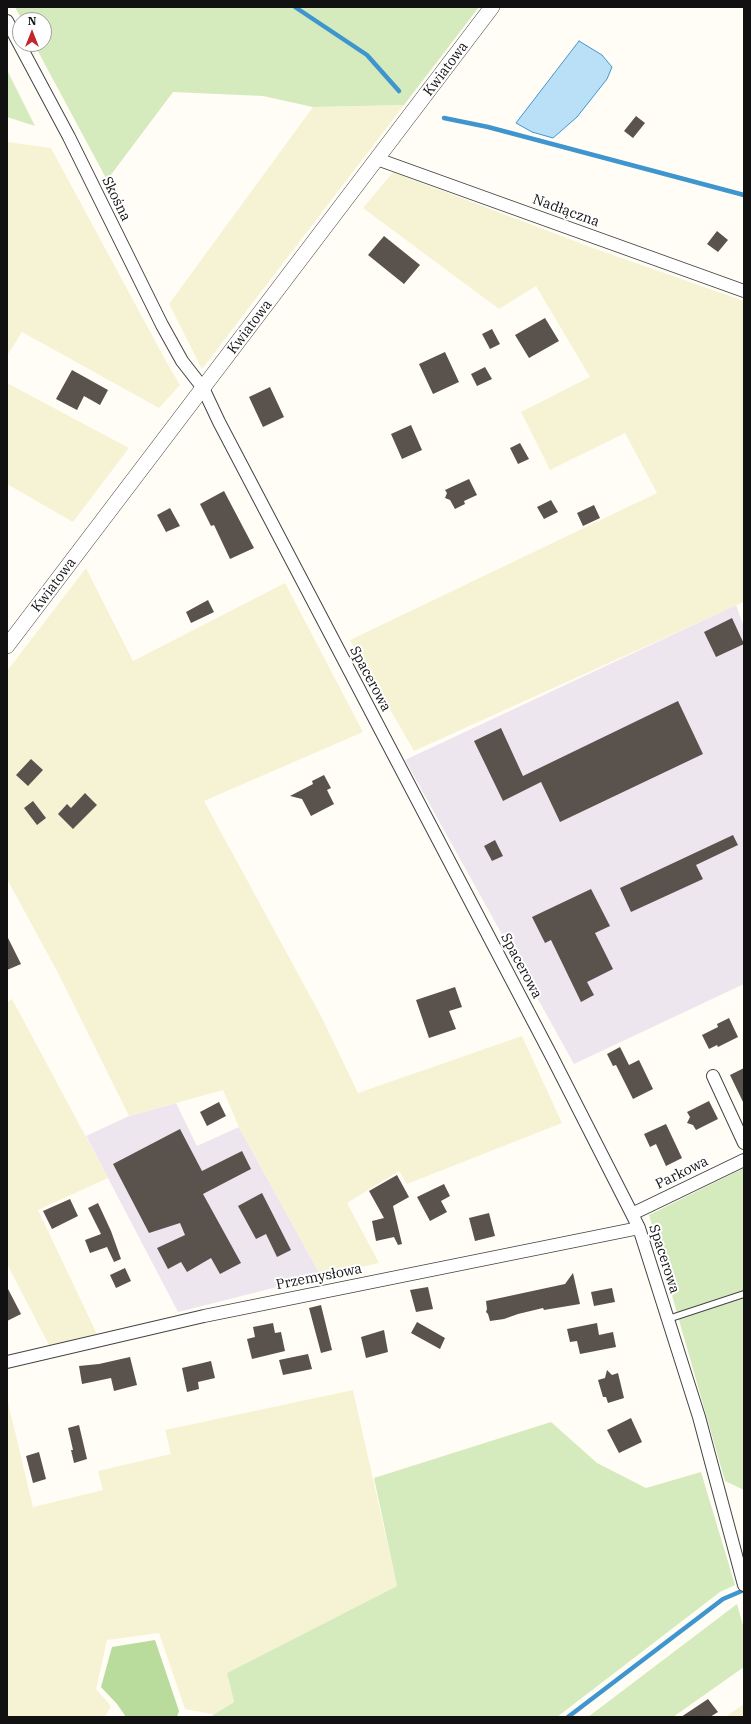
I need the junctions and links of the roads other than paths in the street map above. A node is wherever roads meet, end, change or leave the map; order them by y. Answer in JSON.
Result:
{"nodes":[{"id":1,"x":492,"y":7,"type":"edge"},
{"id":2,"x":7,"y":21,"type":"edge"},
{"id":3,"x":377,"y":159,"type":"junction"},
{"id":4,"x":744,"y":291,"type":"edge"},
{"id":5,"x":203,"y":388,"type":"junction"},
{"id":6,"x":7,"y":646,"type":"edge"},
{"id":7,"x":713,"y":1076,"type":"dead end"},
{"id":8,"x":744,"y":1143,"type":"edge"},
{"id":9,"x":744,"y":1160,"type":"edge"},
{"id":10,"x":632,"y":1214,"type":"junction"},
{"id":11,"x":639,"y":1228,"type":"junction"},
{"id":12,"x":744,"y":1294,"type":"edge"},
{"id":13,"x":668,"y":1319,"type":"junction"},
{"id":14,"x":7,"y":1362,"type":"edge"},
{"id":15,"x":743,"y":1583,"type":"edge"}],
"edges":[{"from":1,"to":3,"type":"street","name":"Kwiatowa"},
{"from":2,"to":5,"type":"street","name":"Skośna"},
{"from":3,"to":4,"type":"street","name":"Nadłączna"},
{"from":3,"to":5,"type":"street","name":"Kwiatowa"},
{"from":5,"to":6,"type":"street","name":"Kwiatowa"},
{"from":5,"to":10,"type":"street","name":"Spacerowa"},
{"from":7,"to":8,"type":"street"},
{"from":9,"to":10,"type":"street","name":"Parkowa"},
{"from":10,"to":11,"type":"street","name":"Spacerowa"},
{"from":11,"to":13,"type":"street","name":"Spacerowa"},
{"from":11,"to":14,"type":"street","name":"Przemysłowa"},
{"from":12,"to":13,"type":"lane"},
{"from":13,"to":15,"type":"street","name":"Spacerowa"}]}
